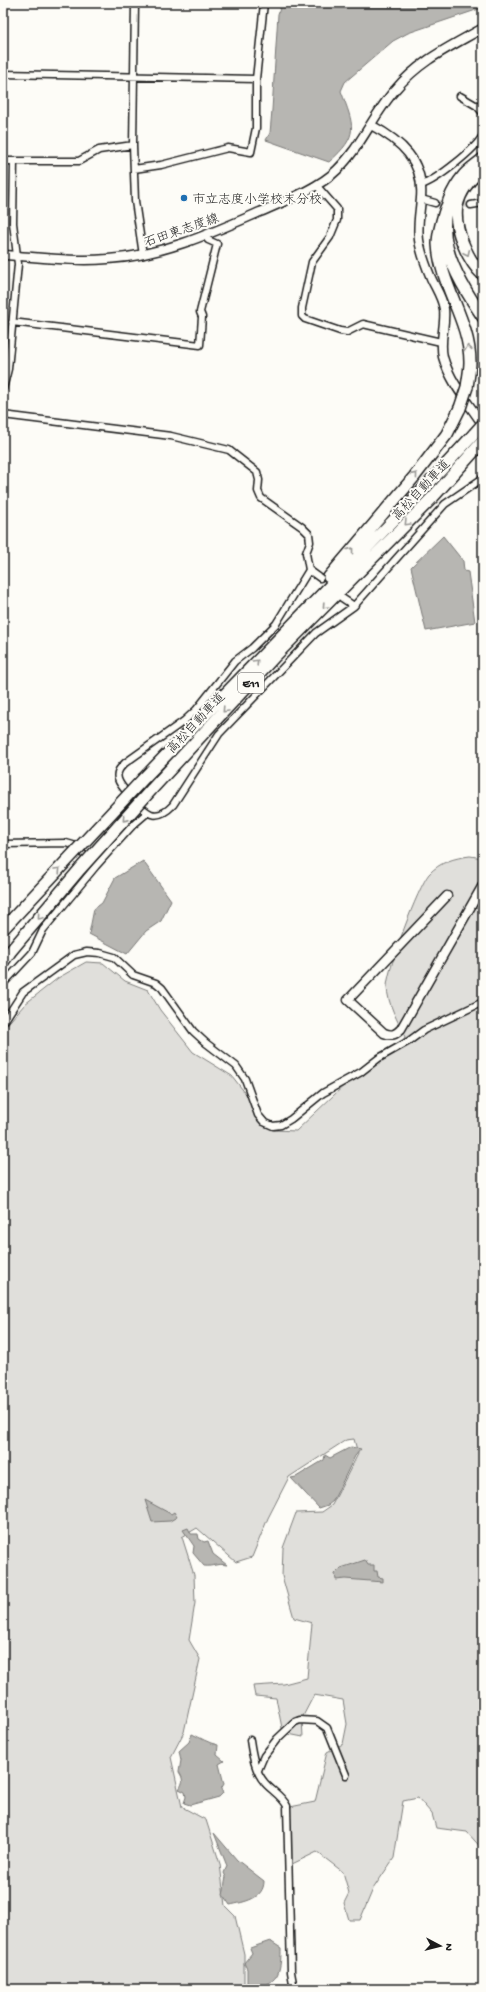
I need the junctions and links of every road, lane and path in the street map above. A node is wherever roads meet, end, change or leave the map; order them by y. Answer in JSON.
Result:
{"nodes":[{"id":1,"x":135,"y":3,"type":"edge"},
{"id":2,"x":264,"y":3,"type":"edge"},
{"id":3,"x":483,"y":28,"type":"edge"},
{"id":4,"x":3,"y":74,"type":"edge"},
{"id":5,"x":134,"y":76,"type":"junction"},
{"id":6,"x":256,"y":79,"type":"junction"},
{"id":7,"x":460,"y":96,"type":"dead end"},
{"id":8,"x":483,"y":113,"type":"edge"},
{"id":9,"x":371,"y":125,"type":"junction"},
{"id":10,"x":483,"y":135,"type":"edge"},
{"id":11,"x":133,"y":145,"type":"junction"},
{"id":12,"x":483,"y":159,"type":"edge"},
{"id":13,"x":3,"y":161,"type":"edge"},
{"id":14,"x":14,"y":161,"type":"junction"},
{"id":15,"x":483,"y":168,"type":"edge"},
{"id":16,"x":134,"y":169,"type":"junction"},
{"id":17,"x":316,"y":185,"type":"junction"},
{"id":18,"x":421,"y":185,"type":"junction"},
{"id":19,"x":421,"y":198,"type":"junction"},
{"id":20,"x":435,"y":203,"type":"tunnel mouth"},
{"id":21,"x":483,"y":203,"type":"edge"},
{"id":22,"x":471,"y":205,"type":"tunnel mouth"},
{"id":23,"x":451,"y":208,"type":"junction"},
{"id":24,"x":204,"y":235,"type":"junction"},
{"id":25,"x":3,"y":254,"type":"edge"},
{"id":26,"x":143,"y":255,"type":"junction"},
{"id":27,"x":17,"y":256,"type":"junction"},
{"id":28,"x":483,"y":275,"type":"edge"},
{"id":29,"x":483,"y":305,"type":"edge"},
{"id":30,"x":483,"y":317,"type":"edge"},
{"id":31,"x":12,"y":322,"type":"junction"},
{"id":32,"x":441,"y":342,"type":"junction"},
{"id":33,"x":3,"y":389,"type":"edge"},
{"id":34,"x":3,"y":415,"type":"edge"},
{"id":35,"x":483,"y":425,"type":"edge"},
{"id":36,"x":482,"y":445,"type":"edge"},
{"id":37,"x":483,"y":478,"type":"edge"},
{"id":38,"x":369,"y":545,"type":"junction"},
{"id":39,"x":309,"y":570,"type":"junction"},
{"id":40,"x":346,"y":571,"type":"junction"},
{"id":41,"x":320,"y":578,"type":"dead end"},
{"id":42,"x":342,"y":598,"type":"dead end"},
{"id":43,"x":354,"y":606,"type":"junction"},
{"id":44,"x":147,"y":813,"type":"junction"},
{"id":45,"x":3,"y":844,"type":"edge"},
{"id":46,"x":96,"y":866,"type":"junction"},
{"id":47,"x":483,"y":885,"type":"edge"},
{"id":48,"x":447,"y":896,"type":"dead end"},
{"id":49,"x":3,"y":929,"type":"edge"},
{"id":50,"x":3,"y":962,"type":"edge"},
{"id":51,"x":3,"y":984,"type":"edge"},
{"id":52,"x":483,"y":1002,"type":"edge"},
{"id":53,"x":3,"y":1023,"type":"edge"},
{"id":54,"x":250,"y":1740,"type":"dead end"},
{"id":55,"x":258,"y":1770,"type":"junction"},
{"id":56,"x":346,"y":1775,"type":"dead end"},
{"id":57,"x":294,"y":1989,"type":"edge"}],
"edges":[{"from":1,"to":5,"type":"street"},
{"from":2,"to":6,"type":"street"},
{"from":3,"to":9,"type":"street","name":"石田東志度線"},
{"from":4,"to":5,"type":"street"},
{"from":5,"to":6,"type":"street"},
{"from":5,"to":11,"type":"street"},
{"from":6,"to":16,"type":"street"},
{"from":7,"to":8,"type":"street"},
{"from":9,"to":17,"type":"street","name":"石田東志度線"},
{"from":9,"to":18,"type":"street"},
{"from":10,"to":18,"type":"street"},
{"from":11,"to":14,"type":"street"},
{"from":11,"to":16,"type":"street"},
{"from":12,"to":23,"type":"highway"},
{"from":13,"to":14,"type":"street"},
{"from":14,"to":27,"type":"street"},
{"from":15,"to":23,"type":"highway"},
{"from":16,"to":26,"type":"street"},
{"from":17,"to":24,"type":"street","name":"石田東志度線"},
{"from":17,"to":32,"type":"street"},
{"from":18,"to":19,"type":"street"},
{"from":19,"to":20,"type":"street"},
{"from":19,"to":32,"type":"street"},
{"from":21,"to":22,"type":"street"},
{"from":23,"to":28,"type":"highway","one_way":true},
{"from":23,"to":29,"type":"highway"},
{"from":23,"to":30,"type":"highway"},
{"from":38,"to":23,"type":"highway","one_way":true,"bridge":true},
{"from":24,"to":26,"type":"street","name":"石田東志度線"},
{"from":24,"to":31,"type":"street"},
{"from":25,"to":27,"type":"street","name":"石田東志度線"},
{"from":26,"to":27,"type":"street","name":"石田東志度線"},
{"from":27,"to":31,"type":"street"},
{"from":31,"to":33,"type":"street"},
{"from":32,"to":35,"type":"street"},
{"from":34,"to":39,"type":"street"},
{"from":35,"to":38,"type":"highway","name":"高松自動車道","number":"E11","bridge":true},
{"from":36,"to":38,"type":"highway","name":"高松自動車道","number":"E11","one_way":true},
{"from":37,"to":43,"type":"street"},
{"from":40,"to":38,"type":"highway","one_way":true},
{"from":38,"to":40,"type":"highway","name":"高松自動車道","number":"E11"},
{"from":39,"to":41,"type":"street"},
{"from":39,"to":44,"type":"street"},
{"from":49,"to":40,"type":"highway","name":"高松自動車道","number":"E11","one_way":true,"bridge":true},
{"from":40,"to":50,"type":"highway","name":"高松自動車道","number":"E11","one_way":true,"bridge":true},
{"from":42,"to":43,"type":"street"},
{"from":43,"to":44,"type":"street"},
{"from":44,"to":46,"type":"street"},
{"from":45,"to":46,"type":"street"},
{"from":46,"to":51,"type":"street"},
{"from":47,"to":48,"type":"street"},
{"from":52,"to":53,"type":"street"},
{"from":54,"to":55,"type":"street"},
{"from":55,"to":56,"type":"street"},
{"from":55,"to":57,"type":"street"}]}
